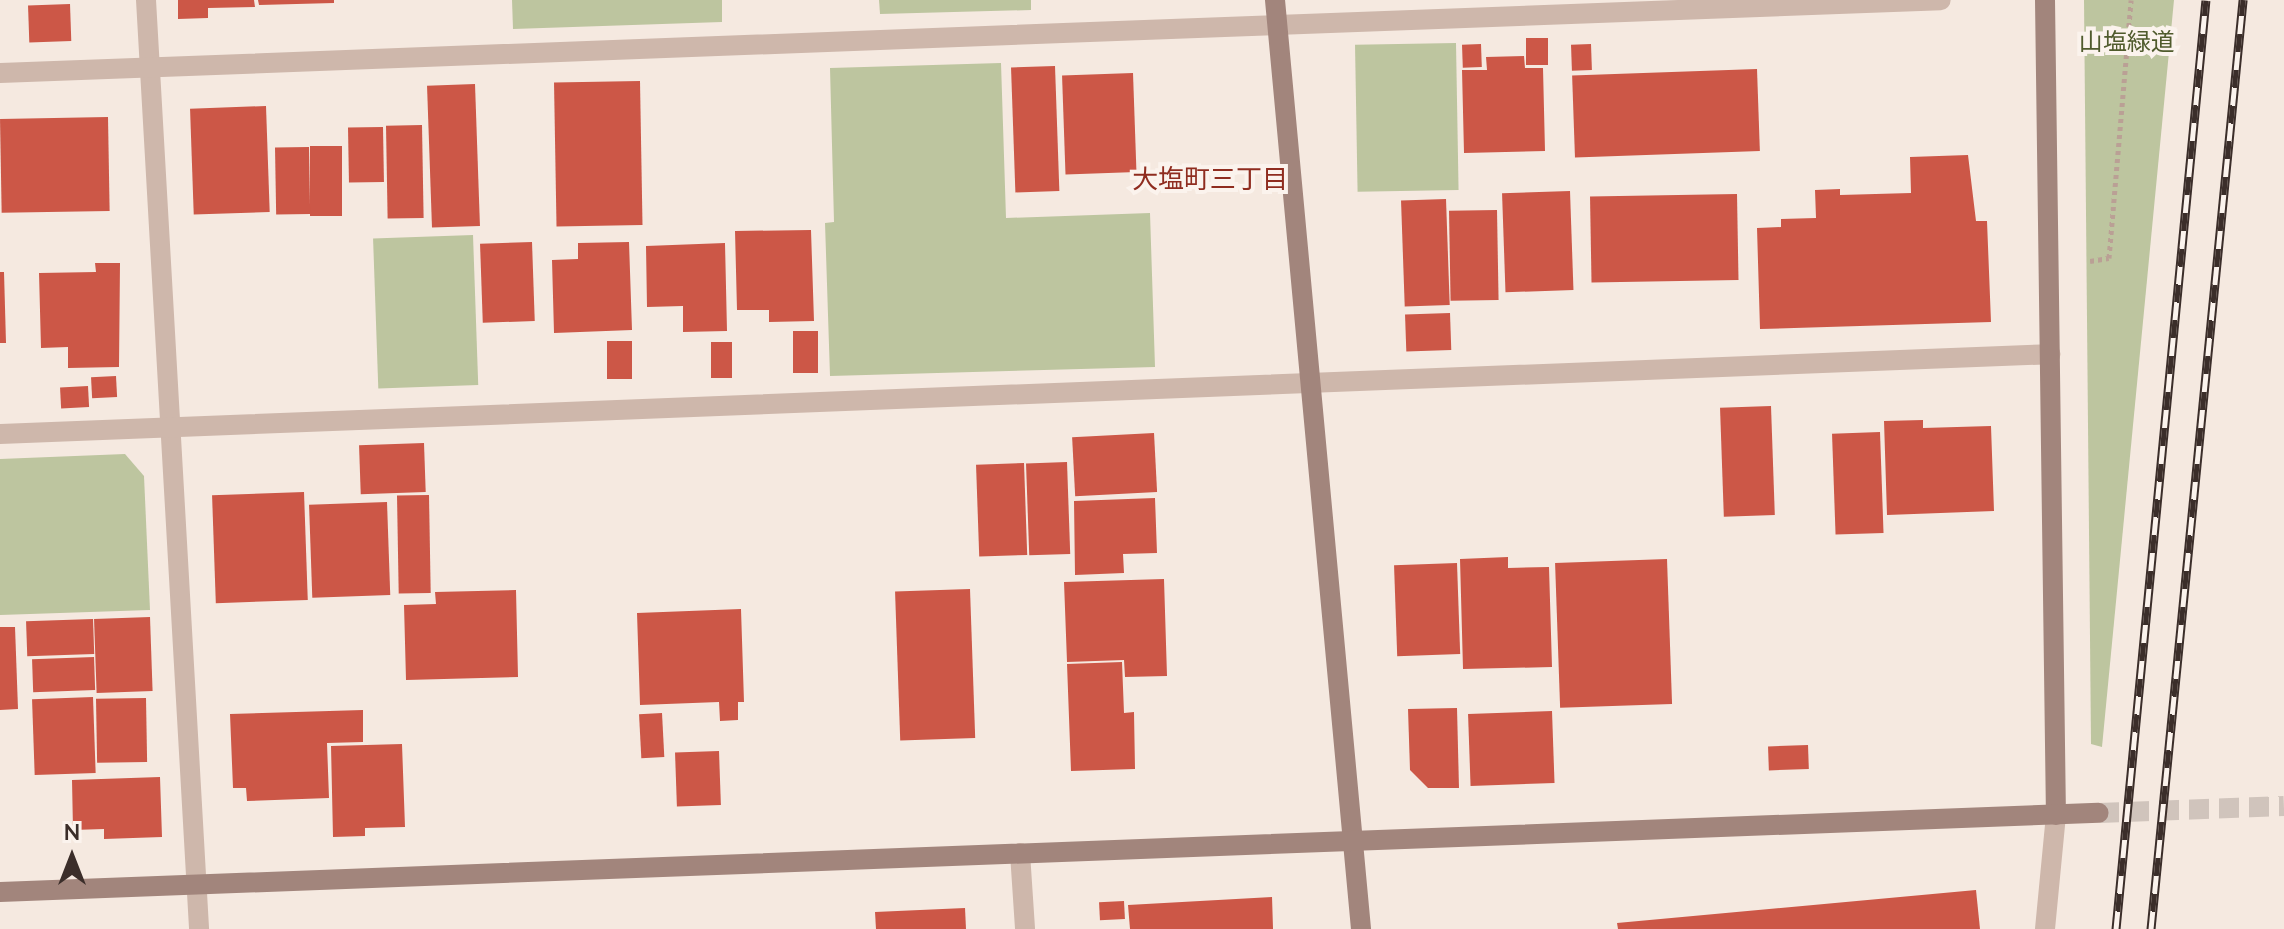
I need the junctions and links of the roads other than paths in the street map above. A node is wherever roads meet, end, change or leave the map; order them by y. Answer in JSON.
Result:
{"nodes":[{"id":1,"x":146,"y":0,"type":"edge"},
{"id":2,"x":1275,"y":0,"type":"edge"},
{"id":3,"x":1941,"y":0,"type":"edge"},
{"id":4,"x":2045,"y":0,"type":"edge"},
{"id":5,"x":1277,"y":24,"type":"junction"},
{"id":6,"x":150,"y":68,"type":"junction"},
{"id":7,"x":0,"y":73,"type":"edge"},
{"id":8,"x":2050,"y":354,"type":"junction"},
{"id":9,"x":1310,"y":383,"type":"junction"},
{"id":10,"x":170,"y":428,"type":"junction"},
{"id":11,"x":0,"y":434,"type":"edge"},
{"id":12,"x":2099,"y":813,"type":"tunnel mouth"},
{"id":13,"x":2056,"y":815,"type":"junction"},
{"id":14,"x":1353,"y":840,"type":"junction"},
{"id":15,"x":1020,"y":853,"type":"junction"},
{"id":16,"x":196,"y":885,"type":"junction"},
{"id":17,"x":0,"y":892,"type":"edge"},
{"id":18,"x":199,"y":929,"type":"edge"},
{"id":19,"x":1025,"y":929,"type":"edge"},
{"id":20,"x":1361,"y":929,"type":"edge"},
{"id":21,"x":2045,"y":929,"type":"edge"}],
"edges":[{"from":1,"to":6,"type":"street"},
{"from":2,"to":5,"type":"street"},
{"from":3,"to":5,"type":"street"},
{"from":4,"to":8,"type":"street"},
{"from":5,"to":6,"type":"street"},
{"from":5,"to":9,"type":"street"},
{"from":6,"to":7,"type":"street"},
{"from":6,"to":10,"type":"street"},
{"from":8,"to":9,"type":"street"},
{"from":8,"to":13,"type":"street"},
{"from":9,"to":10,"type":"street"},
{"from":9,"to":14,"type":"street"},
{"from":10,"to":11,"type":"street"},
{"from":10,"to":16,"type":"street"},
{"from":12,"to":13,"type":"street"},
{"from":13,"to":14,"type":"street"},
{"from":13,"to":21,"type":"street"},
{"from":14,"to":15,"type":"street"},
{"from":14,"to":20,"type":"street"},
{"from":15,"to":16,"type":"street"},
{"from":15,"to":19,"type":"street"},
{"from":16,"to":17,"type":"street"},
{"from":16,"to":18,"type":"street"}]}
